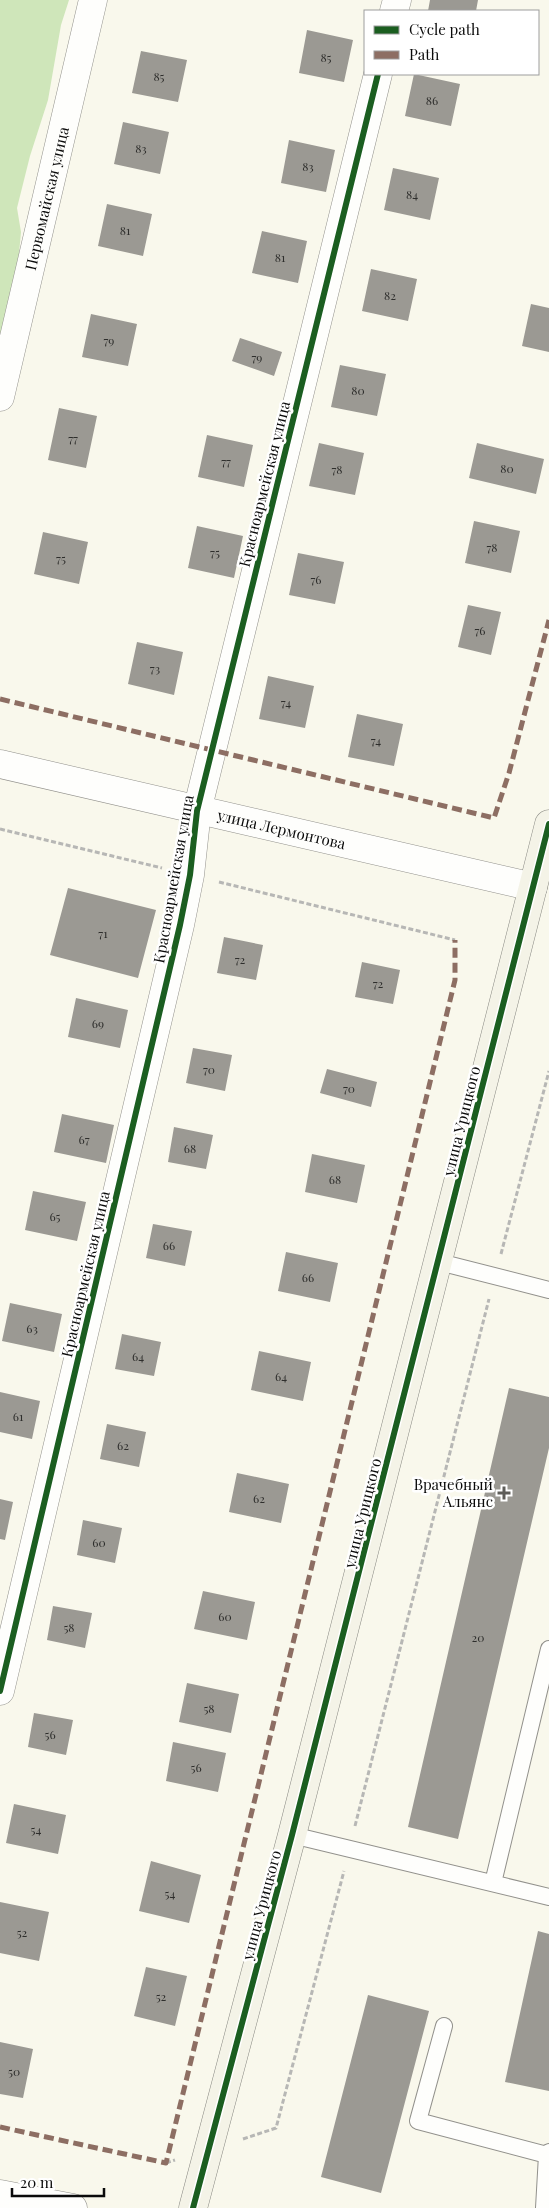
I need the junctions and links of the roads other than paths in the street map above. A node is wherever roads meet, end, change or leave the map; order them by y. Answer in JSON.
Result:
{"nodes":[{"id":1,"x":93,"y":0,"type":"edge"},
{"id":2,"x":378,"y":75,"type":"edge"},
{"id":3,"x":0,"y":397,"type":"edge"},
{"id":4,"x":0,"y":764,"type":"edge"},
{"id":5,"x":197,"y":811,"type":"junction"},
{"id":6,"x":549,"y":824,"type":"edge"},
{"id":7,"x":533,"y":887,"type":"junction"},
{"id":8,"x":439,"y":1262,"type":"junction"},
{"id":9,"x":549,"y":1290,"type":"edge"},
{"id":10,"x":549,"y":1649,"type":"edge"},
{"id":11,"x":0,"y":1691,"type":"edge"},
{"id":12,"x":292,"y":1835,"type":"junction"},
{"id":13,"x":493,"y":1883,"type":"junction"},
{"id":14,"x":549,"y":1897,"type":"edge"},
{"id":15,"x":444,"y":2026,"type":"dead end"},
{"id":16,"x":548,"y":2154,"type":"edge"},
{"id":17,"x":0,"y":2194,"type":"edge"},
{"id":18,"x":73,"y":2208,"type":"edge"},
{"id":19,"x":193,"y":2208,"type":"edge"},
{"id":20,"x":544,"y":2208,"type":"edge"}],
"edges":[{"from":1,"to":3,"type":"street","name":"Первомайская улица"},
{"from":2,"to":5,"type":"street","name":"Красноармейская улица"},
{"from":4,"to":5,"type":"street","name":"улица Лермонтова"},
{"from":5,"to":7,"type":"street","name":"улица Лермонтова"},
{"from":5,"to":11,"type":"street","name":"Красноармейская улица"},
{"from":6,"to":7,"type":"street","name":"улица Урицкого"},
{"from":7,"to":8,"type":"street","name":"улица Урицкого"},
{"from":8,"to":9,"type":"lane"},
{"from":8,"to":12,"type":"street","name":"улица Урицкого"},
{"from":10,"to":13,"type":"lane"},
{"from":12,"to":13,"type":"lane"},
{"from":12,"to":19,"type":"street","name":"улица Урицкого"},
{"from":13,"to":14,"type":"lane"},
{"from":15,"to":16,"type":"lane"},
{"from":16,"to":20,"type":"lane"},
{"from":17,"to":18,"type":"street"}]}
